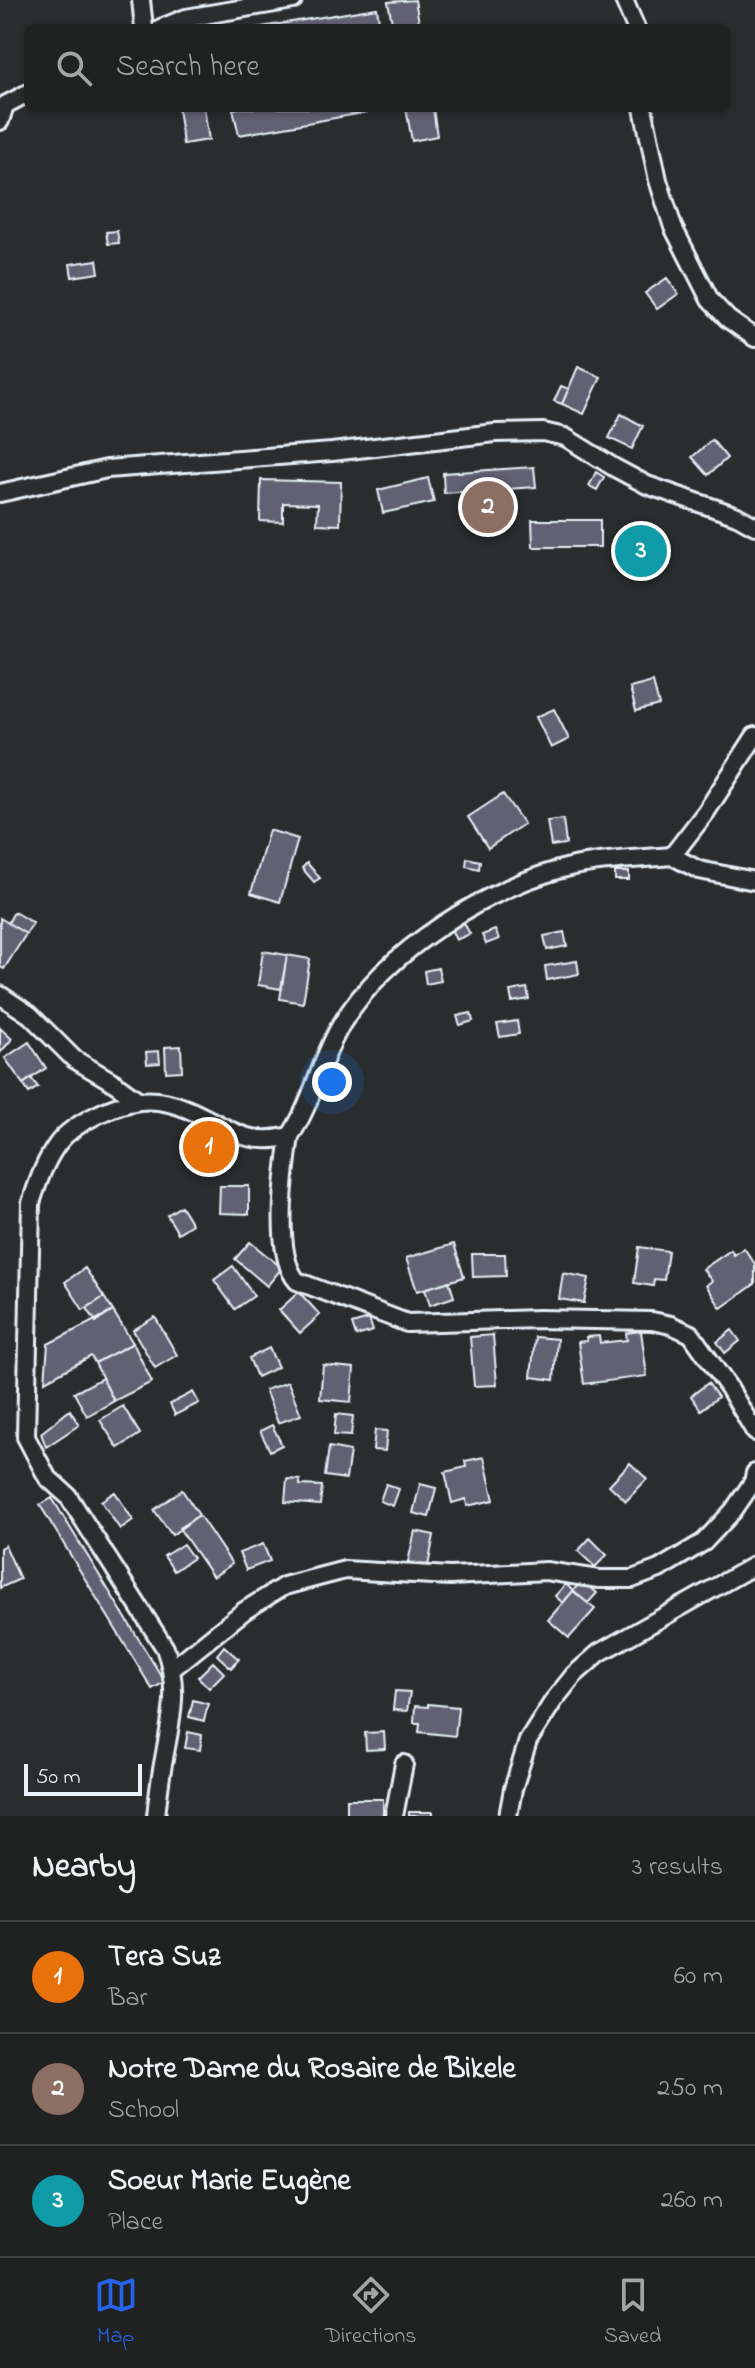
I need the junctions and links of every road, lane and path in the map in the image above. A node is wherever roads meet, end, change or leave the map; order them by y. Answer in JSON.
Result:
{"nodes":[{"id":1,"x":141,"y":0,"type":"edge"},
{"id":2,"x":293,"y":0,"type":"edge"},
{"id":3,"x":624,"y":0,"type":"edge"},
{"id":4,"x":144,"y":24,"type":"edge"},
{"id":5,"x":171,"y":24,"type":"edge"},
{"id":6,"x":634,"y":24,"type":"edge"},
{"id":7,"x":24,"y":95,"type":"edge"},
{"id":8,"x":2,"y":109,"type":"edge"},
{"id":9,"x":644,"y":112,"type":"edge"},
{"id":10,"x":755,"y":338,"type":"edge"},
{"id":11,"x":0,"y":493,"type":"edge"},
{"id":12,"x":755,"y":526,"type":"edge"},
{"id":13,"x":755,"y":736,"type":"edge"},
{"id":14,"x":672,"y":856,"type":"junction"},
{"id":15,"x":755,"y":881,"type":"edge"},
{"id":16,"x":0,"y":995,"type":"edge"},
{"id":17,"x":139,"y":1101,"type":"junction"},
{"id":18,"x":290,"y":1136,"type":"junction"},
{"id":19,"x":755,"y":1432,"type":"edge"},
{"id":20,"x":755,"y":1473,"type":"edge"},
{"id":21,"x":755,"y":1565,"type":"edge"},
{"id":22,"x":173,"y":1668,"type":"junction"},
{"id":23,"x":404,"y":1764,"type":"dead end"},
{"id":24,"x":156,"y":1816,"type":"edge"},
{"id":25,"x":394,"y":1816,"type":"edge"},
{"id":26,"x":508,"y":1816,"type":"edge"}],
"edges":[{"from":1,"to":4,"type":"street"},
{"from":2,"to":5,"type":"street"},
{"from":3,"to":6,"type":"street"},
{"from":7,"to":8,"type":"street"},
{"from":9,"to":10,"type":"street"},
{"from":11,"to":12,"type":"street"},
{"from":13,"to":14,"type":"street"},
{"from":14,"to":15,"type":"street"},
{"from":14,"to":18,"type":"street"},
{"from":16,"to":17,"type":"street"},
{"from":17,"to":18,"type":"street"},
{"from":17,"to":22,"type":"street"},
{"from":18,"to":19,"type":"street"},
{"from":20,"to":22,"type":"street"},
{"from":21,"to":26,"type":"street"},
{"from":22,"to":24,"type":"street"},
{"from":23,"to":25,"type":"street"}]}
